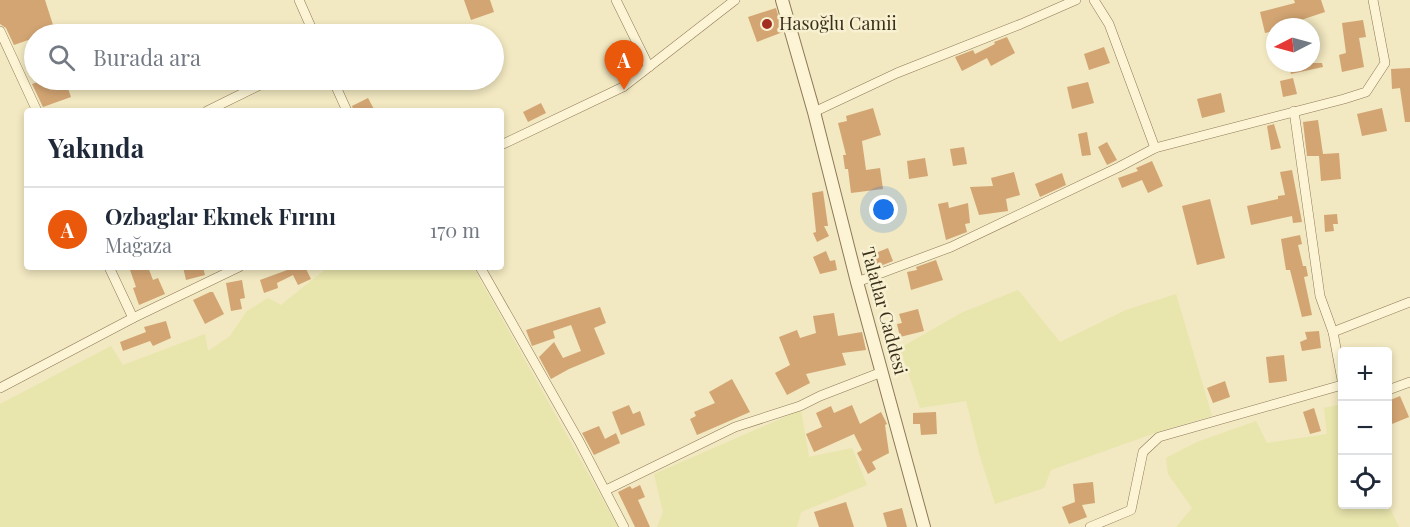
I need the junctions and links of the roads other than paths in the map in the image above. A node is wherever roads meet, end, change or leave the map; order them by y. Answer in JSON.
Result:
{"nodes":[{"id":1,"x":299,"y":0,"type":"edge"},
{"id":2,"x":616,"y":0,"type":"edge"},
{"id":3,"x":735,"y":0,"type":"edge"},
{"id":4,"x":782,"y":0,"type":"edge"},
{"id":5,"x":1076,"y":0,"type":"edge"},
{"id":6,"x":1094,"y":0,"type":"edge"},
{"id":7,"x":1373,"y":0,"type":"edge"},
{"id":8,"x":310,"y":24,"type":"edge"},
{"id":9,"x":0,"y":31,"type":"edge"},
{"id":10,"x":649,"y":67,"type":"junction"},
{"id":11,"x":24,"y":83,"type":"edge"},
{"id":12,"x":27,"y":90,"type":"edge"},
{"id":13,"x":250,"y":90,"type":"edge"},
{"id":14,"x":338,"y":90,"type":"edge"},
{"id":15,"x":36,"y":108,"type":"edge"},
{"id":16,"x":213,"y":108,"type":"edge"},
{"id":17,"x":346,"y":108,"type":"edge"},
{"id":18,"x":1294,"y":111,"type":"junction"},
{"id":19,"x":814,"y":112,"type":"junction"},
{"id":20,"x":504,"y":144,"type":"edge"},
{"id":21,"x":1155,"y":148,"type":"junction"},
{"id":22,"x":110,"y":270,"type":"edge"},
{"id":23,"x":233,"y":270,"type":"edge"},
{"id":24,"x":482,"y":270,"type":"edge"},
{"id":25,"x":857,"y":282,"type":"junction"},
{"id":26,"x":1410,"y":302,"type":"edge"},
{"id":27,"x":132,"y":318,"type":"junction"},
{"id":28,"x":1333,"y":332,"type":"junction"},
{"id":29,"x":1338,"y":359,"type":"edge"},
{"id":30,"x":882,"y":372,"type":"junction"},
{"id":31,"x":1410,"y":382,"type":"edge"},
{"id":32,"x":1338,"y":387,"type":"edge"},
{"id":33,"x":0,"y":388,"type":"edge"},
{"id":34,"x":1392,"y":389,"type":"edge"},
{"id":35,"x":606,"y":490,"type":"junction"},
{"id":36,"x":624,"y":527,"type":"edge"},
{"id":37,"x":924,"y":527,"type":"edge"},
{"id":38,"x":1090,"y":527,"type":"edge"}],
"edges":[{"from":1,"to":8,"type":"street"},
{"from":2,"to":10,"type":"street"},
{"from":3,"to":10,"type":"street"},
{"from":4,"to":19,"type":"street","name":"Talatlar Caddesi"},
{"from":5,"to":19,"type":"street"},
{"from":6,"to":21,"type":"street"},
{"from":7,"to":18,"type":"street"},
{"from":9,"to":11,"type":"street"},
{"from":10,"to":20,"type":"street"},
{"from":12,"to":15,"type":"street"},
{"from":13,"to":16,"type":"street"},
{"from":14,"to":17,"type":"street"},
{"from":18,"to":21,"type":"street"},
{"from":18,"to":28,"type":"street"},
{"from":19,"to":25,"type":"street","name":"Talatlar Caddesi"},
{"from":21,"to":25,"type":"street"},
{"from":22,"to":27,"type":"street"},
{"from":23,"to":27,"type":"street"},
{"from":24,"to":35,"type":"street"},
{"from":25,"to":30,"type":"street","name":"Talatlar Caddesi"},
{"from":26,"to":28,"type":"street"},
{"from":27,"to":33,"type":"street"},
{"from":28,"to":29,"type":"street"},
{"from":30,"to":35,"type":"street"},
{"from":30,"to":37,"type":"street","name":"Talatlar Caddesi"},
{"from":31,"to":34,"type":"street"},
{"from":32,"to":38,"type":"street"},
{"from":35,"to":36,"type":"street"}]}
